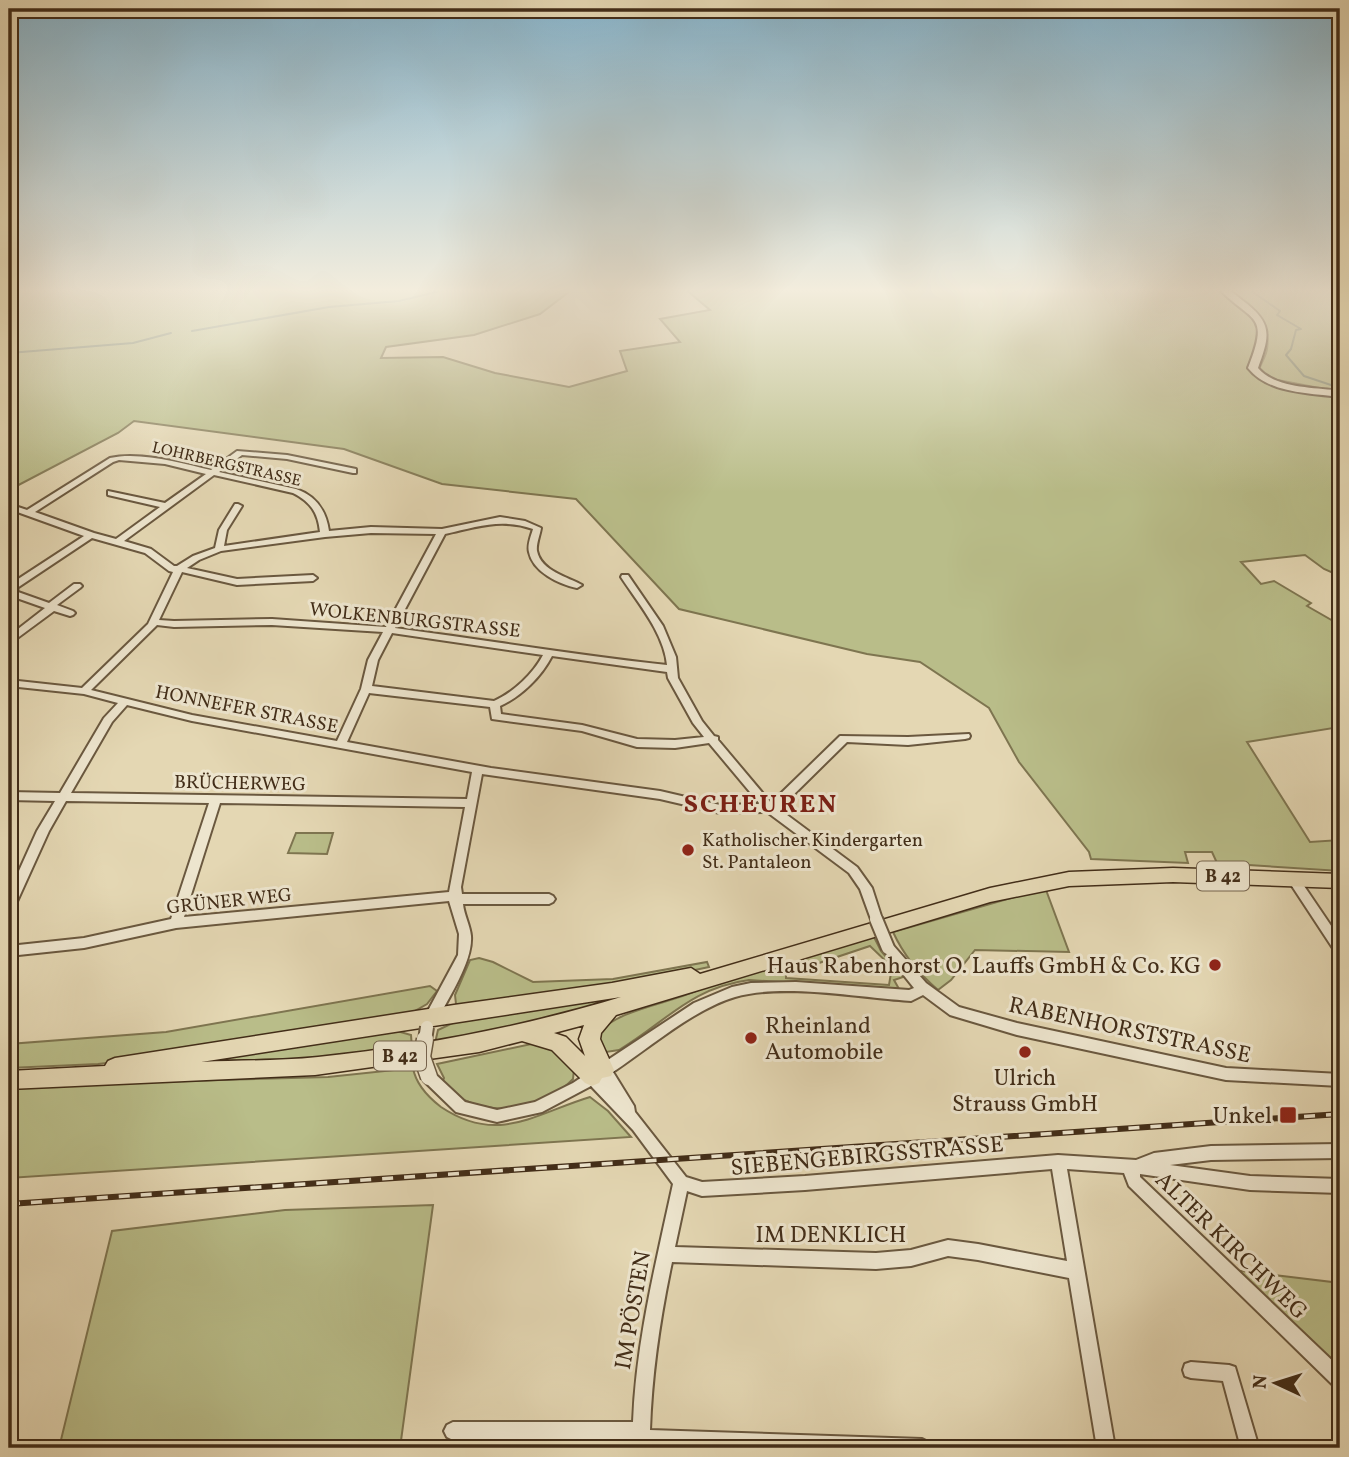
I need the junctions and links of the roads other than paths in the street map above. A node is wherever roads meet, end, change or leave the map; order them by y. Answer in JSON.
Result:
{"nodes":[{"id":1,"x":1258,"y":356,"type":"edge"},
{"id":2,"x":1340,"y":394,"type":"edge"},
{"id":3,"x":353,"y":471,"type":"dead end"},
{"id":4,"x":211,"y":472,"type":"junction"},
{"id":5,"x":111,"y":493,"type":"dead end"},
{"id":6,"x":9,"y":506,"type":"edge"},
{"id":7,"x":166,"y":506,"type":"junction"},
{"id":8,"x":238,"y":506,"type":"dead end"},
{"id":9,"x":28,"y":513,"type":"junction"},
{"id":10,"x":442,"y":532,"type":"junction"},
{"id":11,"x":324,"y":534,"type":"junction"},
{"id":12,"x":91,"y":535,"type":"junction"},
{"id":13,"x":118,"y":541,"type":"junction"},
{"id":14,"x":219,"y":549,"type":"junction"},
{"id":15,"x":179,"y":569,"type":"junction"},
{"id":16,"x":625,"y":577,"type":"dead end"},
{"id":17,"x":313,"y":578,"type":"dead end"},
{"id":18,"x":577,"y":585,"type":"dead end"},
{"id":19,"x":76,"y":586,"type":"dead end"},
{"id":20,"x":50,"y":607,"type":"junction"},
{"id":21,"x":70,"y":613,"type":"dead end"},
{"id":22,"x":154,"y":622,"type":"junction"},
{"id":23,"x":390,"y":630,"type":"junction"},
{"id":24,"x":9,"y":640,"type":"edge"},
{"id":25,"x":549,"y":653,"type":"junction"},
{"id":26,"x":671,"y":669,"type":"junction"},
{"id":27,"x":9,"y":683,"type":"edge"},
{"id":28,"x":366,"y":689,"type":"junction"},
{"id":29,"x":84,"y":691,"type":"junction"},
{"id":30,"x":125,"y":701,"type":"junction"},
{"id":31,"x":495,"y":704,"type":"junction"},
{"id":32,"x":965,"y":736,"type":"dead end"},
{"id":33,"x":714,"y":739,"type":"junction"},
{"id":34,"x":341,"y":744,"type":"junction"},
{"id":35,"x":478,"y":769,"type":"junction"},
{"id":36,"x":9,"y":796,"type":"edge"},
{"id":37,"x":64,"y":797,"type":"junction"},
{"id":38,"x":216,"y":799,"type":"junction"},
{"id":39,"x":471,"y":803,"type":"junction"},
{"id":40,"x":770,"y":809,"type":"junction"},
{"id":41,"x":1294,"y":880,"type":"junction"},
{"id":42,"x":1340,"y":881,"type":"edge"},
{"id":43,"x":454,"y":897,"type":"junction"},
{"id":44,"x":549,"y":900,"type":"dead end"},
{"id":45,"x":9,"y":906,"type":"edge"},
{"id":46,"x":176,"y":923,"type":"junction"},
{"id":47,"x":1340,"y":948,"type":"edge"},
{"id":48,"x":9,"y":951,"type":"edge"},
{"id":49,"x":727,"y":974,"type":"junction"},
{"id":50,"x":920,"y":987,"type":"junction"},
{"id":51,"x":613,"y":1008,"type":"junction"},
{"id":52,"x":429,"y":1022,"type":"junction"},
{"id":53,"x":522,"y":1034,"type":"junction"},
{"id":54,"x":598,"y":1074,"type":"junction"},
{"id":55,"x":83,"y":1077,"type":"junction"},
{"id":56,"x":9,"y":1080,"type":"edge"},
{"id":57,"x":1340,"y":1080,"type":"edge"},
{"id":58,"x":1340,"y":1151,"type":"edge"},
{"id":59,"x":1058,"y":1161,"type":"junction"},
{"id":60,"x":1133,"y":1167,"type":"junction"},
{"id":61,"x":681,"y":1182,"type":"junction"},
{"id":62,"x":1340,"y":1185,"type":"edge"},
{"id":63,"x":667,"y":1254,"type":"junction"},
{"id":64,"x":1075,"y":1271,"type":"junction"},
{"id":65,"x":1191,"y":1370,"type":"dead end"},
{"id":66,"x":1340,"y":1380,"type":"edge"},
{"id":67,"x":453,"y":1431,"type":"dead end"},
{"id":68,"x":641,"y":1439,"type":"edge"},
{"id":69,"x":922,"y":1448,"type":"edge"},
{"id":70,"x":1106,"y":1448,"type":"edge"},
{"id":71,"x":1250,"y":1448,"type":"edge"}],
"edges":[{"from":1,"to":2,"type":"main road"},
{"from":3,"to":4,"type":"street"},
{"from":4,"to":7,"type":"street"},
{"from":4,"to":9,"type":"street","name":"LOHRBERGSTRASSE"},
{"from":4,"to":11,"type":"street","name":"LOHRBERGSTRASSE"},
{"from":5,"to":7,"type":"street"},
{"from":6,"to":9,"type":"street"},
{"from":7,"to":13,"type":"street"},
{"from":8,"to":14,"type":"street"},
{"from":9,"to":12,"type":"street"},
{"from":10,"to":11,"type":"street"},
{"from":10,"to":18,"type":"street"},
{"from":10,"to":23,"type":"street"},
{"from":11,"to":14,"type":"street"},
{"from":12,"to":13,"type":"street"},
{"from":12,"to":20,"type":"street"},
{"from":13,"to":15,"type":"street"},
{"from":14,"to":15,"type":"street"},
{"from":15,"to":17,"type":"street"},
{"from":15,"to":22,"type":"street"},
{"from":16,"to":26,"type":"street","name":"RABENHORSTSTRASSE"},
{"from":19,"to":20,"type":"street"},
{"from":20,"to":21,"type":"street"},
{"from":20,"to":24,"type":"street"},
{"from":22,"to":23,"type":"street","name":"WOLKENBURGSTRASSE"},
{"from":22,"to":29,"type":"street"},
{"from":23,"to":25,"type":"street","name":"WOLKENBURGSTRASSE"},
{"from":23,"to":28,"type":"street"},
{"from":25,"to":26,"type":"street","name":"WOLKENBURGSTRASSE"},
{"from":25,"to":31,"type":"street"},
{"from":26,"to":33,"type":"street","name":"RABENHORSTSTRASSE"},
{"from":27,"to":29,"type":"street","name":"HONNEFER STRASSE"},
{"from":28,"to":31,"type":"street"},
{"from":28,"to":34,"type":"street"},
{"from":29,"to":30,"type":"street","name":"HONNEFER STRASSE"},
{"from":30,"to":34,"type":"street","name":"HONNEFER STRASSE"},
{"from":30,"to":37,"type":"street"},
{"from":31,"to":33,"type":"street"},
{"from":32,"to":40,"type":"street"},
{"from":33,"to":40,"type":"street","name":"RABENHORSTSTRASSE"},
{"from":34,"to":35,"type":"street","name":"HONNEFER STRASSE"},
{"from":35,"to":39,"type":"street"},
{"from":35,"to":40,"type":"street","name":"HONNEFER STRASSE"},
{"from":36,"to":37,"type":"street","name":"BRÜCHERWEG"},
{"from":37,"to":38,"type":"street","name":"BRÜCHERWEG"},
{"from":37,"to":45,"type":"street"},
{"from":38,"to":39,"type":"street","name":"BRÜCHERWEG"},
{"from":38,"to":46,"type":"street"},
{"from":39,"to":43,"type":"street"},
{"from":40,"to":50,"type":"street","name":"RABENHORSTSTRASSE","bridge":true},
{"from":41,"to":42,"type":"main road","number":"B 42"},
{"from":41,"to":47,"type":"street"},
{"from":41,"to":49,"type":"main road","number":"B 42"},
{"from":43,"to":44,"type":"street"},
{"from":43,"to":46,"type":"street","name":"GRÜNER WEG"},
{"from":43,"to":52,"type":"street"},
{"from":46,"to":48,"type":"street","name":"GRÜNER WEG"},
{"from":49,"to":51,"type":"main road","number":"B 42"},
{"from":49,"to":52,"type":"main road"},
{"from":50,"to":54,"type":"street"},
{"from":50,"to":57,"type":"street","name":"RABENHORSTSTRASSE"},
{"from":51,"to":53,"type":"main road","number":"B 42"},
{"from":51,"to":54,"type":"main road"},
{"from":52,"to":54,"type":"street","bridge":true},
{"from":52,"to":55,"type":"main road"},
{"from":53,"to":54,"type":"main road"},
{"from":53,"to":55,"type":"main road","number":"B 42"},
{"from":54,"to":61,"type":"street"},
{"from":55,"to":56,"type":"main road","number":"B 42"},
{"from":58,"to":60,"type":"street","name":"SIEBENGEBIRGSSTRASSE"},
{"from":59,"to":60,"type":"street","name":"SIEBENGEBIRGSSTRASSE"},
{"from":59,"to":61,"type":"street","name":"SIEBENGEBIRGSSTRASSE"},
{"from":59,"to":64,"type":"street"},
{"from":60,"to":62,"type":"street","name":"SIEBENGEBIRGSSTRASSE"},
{"from":60,"to":66,"type":"street","name":"ALTER KIRCHWEG"},
{"from":61,"to":63,"type":"street","name":"IM PÖSTEN"},
{"from":63,"to":64,"type":"street","name":"IM DENKLICH"},
{"from":63,"to":68,"type":"street","name":"IM PÖSTEN"},
{"from":64,"to":70,"type":"street"},
{"from":65,"to":71,"type":"street"},
{"from":67,"to":68,"type":"street"},
{"from":68,"to":69,"type":"street"}]}
